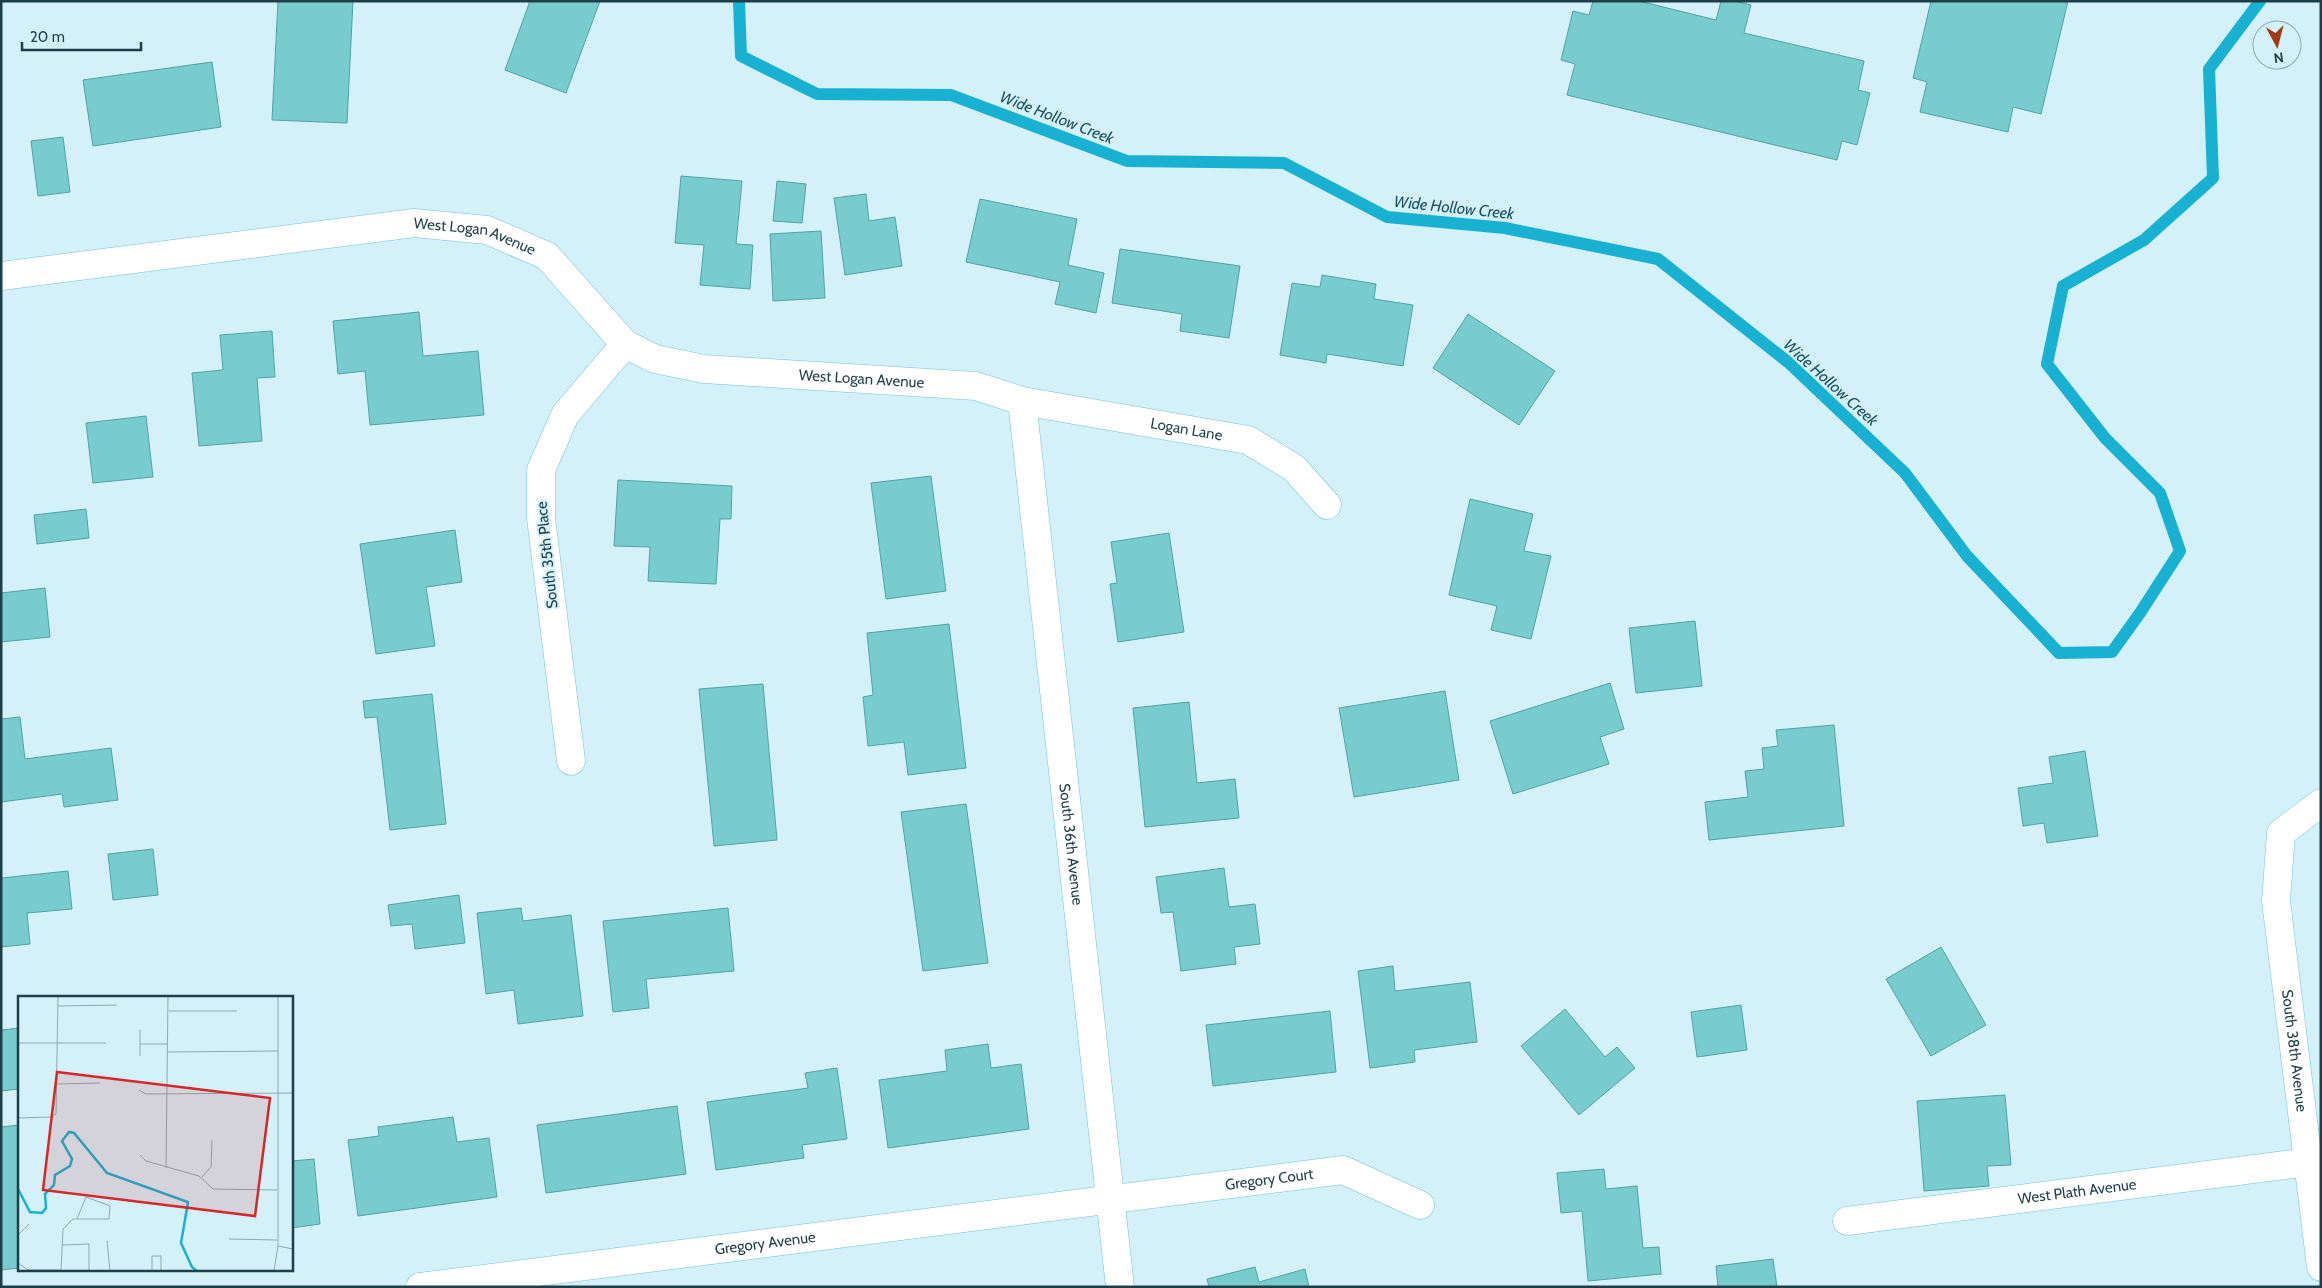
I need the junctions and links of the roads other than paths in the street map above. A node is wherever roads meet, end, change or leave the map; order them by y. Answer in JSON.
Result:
{"nodes":[{"id":1,"x":1,"y":276,"type":"edge"},
{"id":2,"x":625,"y":344,"type":"junction"},
{"id":3,"x":1022,"y":401,"type":"junction"},
{"id":4,"x":1327,"y":505,"type":"dead end"},
{"id":5,"x":571,"y":761,"type":"dead end"},
{"id":6,"x":2321,"y":803,"type":"edge"},
{"id":7,"x":2308,"y":1162,"type":"junction"},
{"id":8,"x":1111,"y":1198,"type":"junction"},
{"id":9,"x":1420,"y":1205,"type":"dead end"},
{"id":10,"x":1847,"y":1221,"type":"dead end"},
{"id":11,"x":2321,"y":1267,"type":"edge"},
{"id":12,"x":420,"y":1287,"type":"edge"},
{"id":13,"x":1120,"y":1287,"type":"edge"}],
"edges":[{"from":1,"to":2,"type":"street","name":"West Logan Avenue"},
{"from":2,"to":3,"type":"street","name":"West Logan Avenue"},
{"from":2,"to":5,"type":"street","name":"South 35th Place"},
{"from":3,"to":4,"type":"street","name":"Logan Lane"},
{"from":3,"to":8,"type":"street","name":"South 36th Avenue"},
{"from":6,"to":7,"type":"street","name":"South 38th Avenue"},
{"from":7,"to":10,"type":"street","name":"West Plath Avenue"},
{"from":7,"to":11,"type":"street","name":"South 38th Avenue"},
{"from":8,"to":9,"type":"street","name":"Gregory Court"},
{"from":8,"to":12,"type":"street","name":"Gregory Avenue"},
{"from":8,"to":13,"type":"street","name":"South 36th Avenue"}]}
